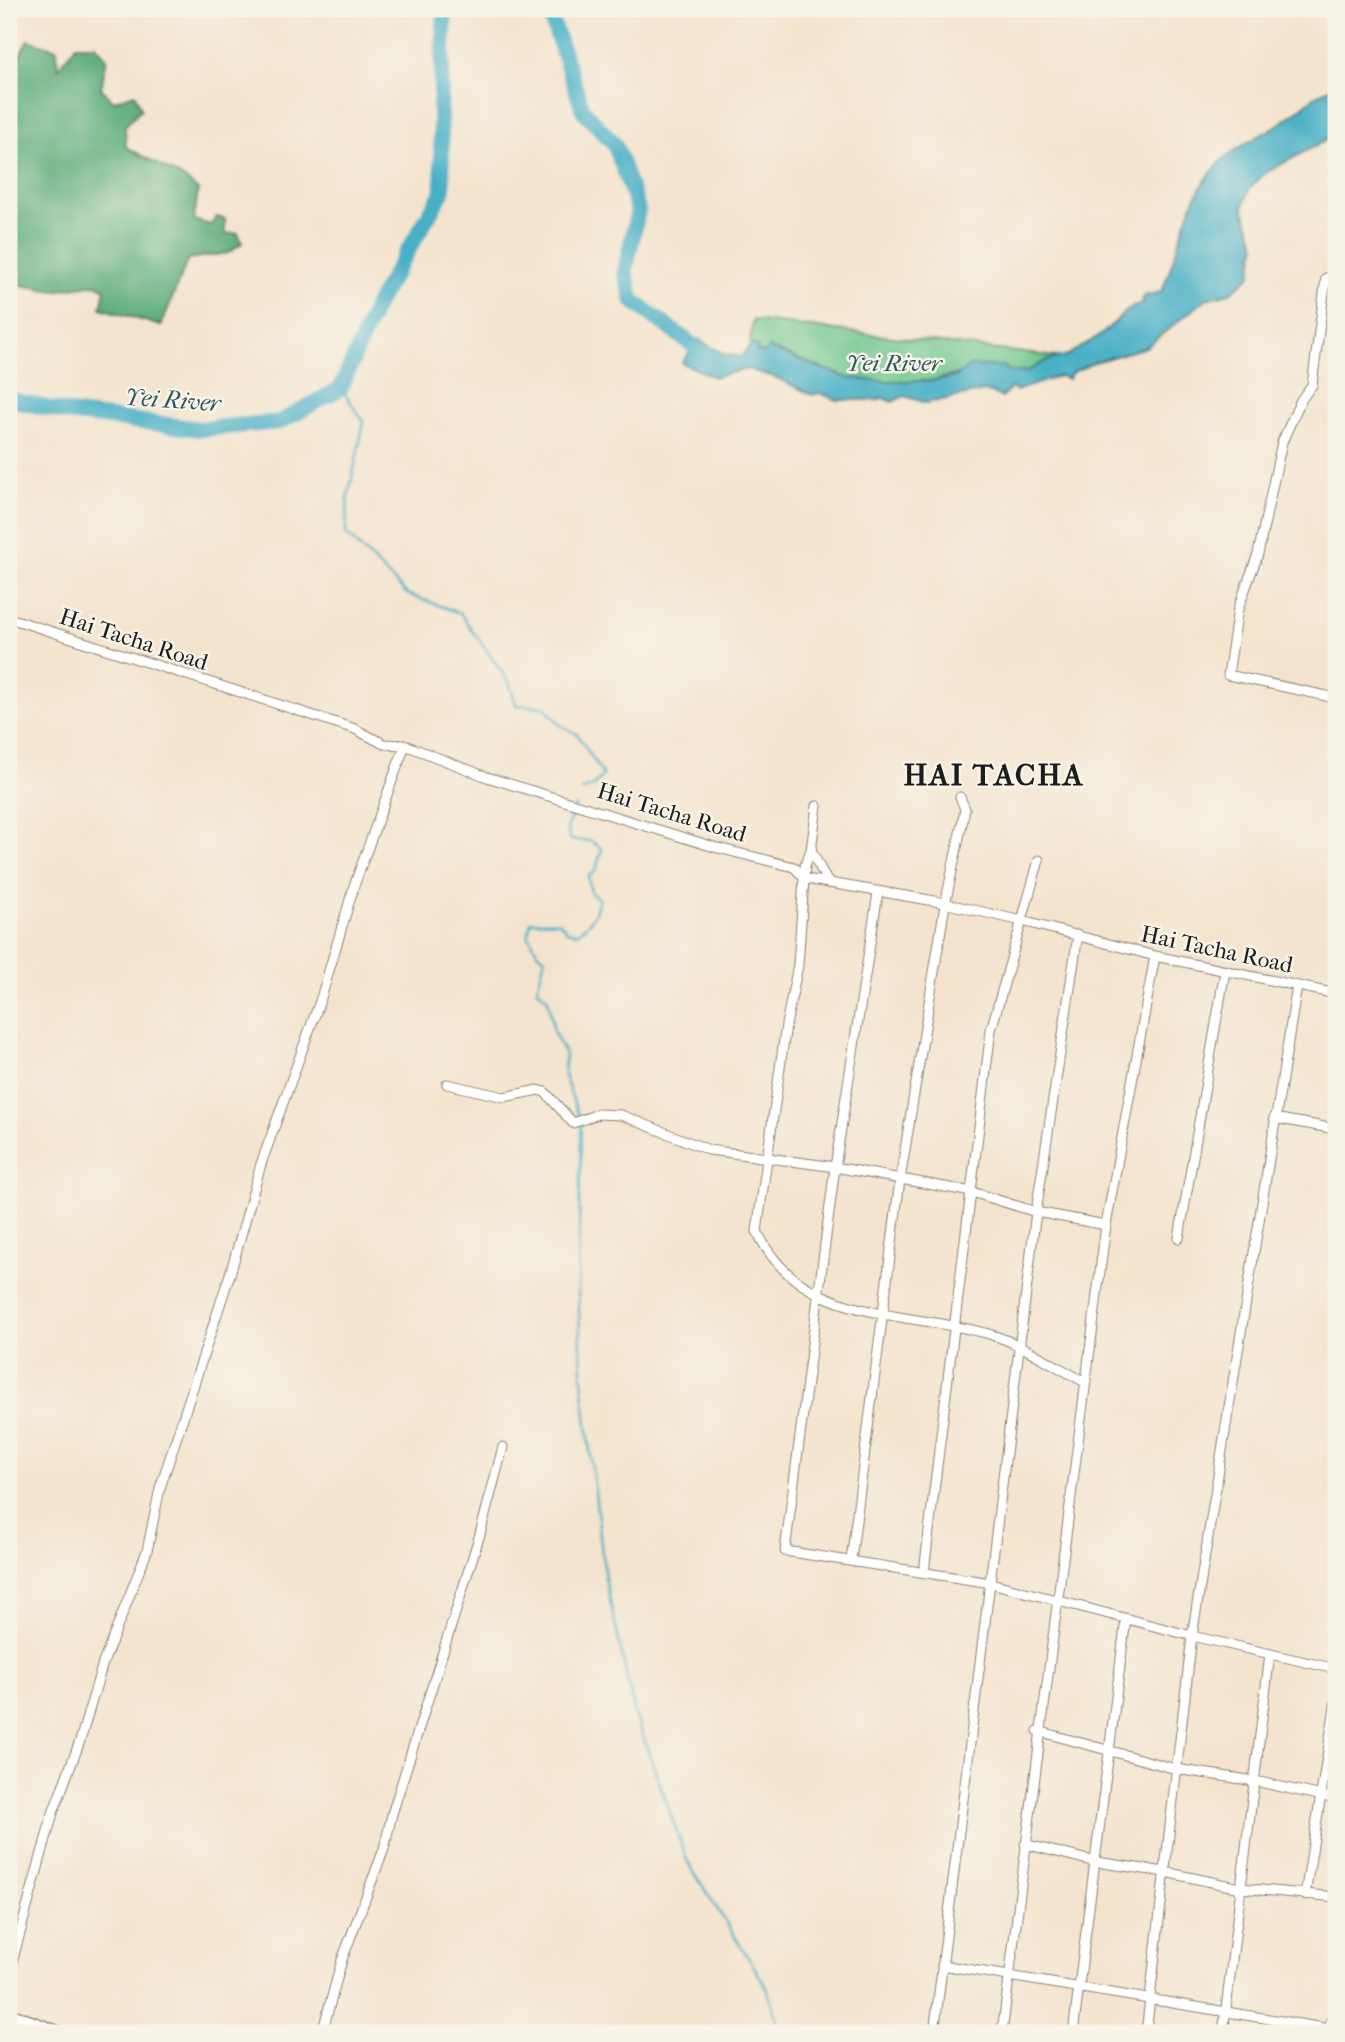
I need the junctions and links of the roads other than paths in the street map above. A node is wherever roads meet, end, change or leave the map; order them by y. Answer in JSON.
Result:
{"nodes":[{"id":1,"x":1326,"y":278,"type":"dead end"},
{"id":2,"x":9,"y":618,"type":"edge"},
{"id":3,"x":1336,"y":698,"type":"edge"},
{"id":4,"x":405,"y":745,"type":"junction"},
{"id":5,"x":960,"y":797,"type":"dead end"},
{"id":6,"x":817,"y":806,"type":"dead end"},
{"id":7,"x":811,"y":850,"type":"junction"},
{"id":8,"x":1039,"y":860,"type":"dead end"},
{"id":9,"x":806,"y":879,"type":"junction"},
{"id":10,"x":828,"y":883,"type":"junction"},
{"id":11,"x":878,"y":893,"type":"junction"},
{"id":12,"x":945,"y":905,"type":"junction"},
{"id":13,"x":1022,"y":920,"type":"junction"},
{"id":14,"x":1078,"y":935,"type":"junction"},
{"id":15,"x":1155,"y":956,"type":"junction"},
{"id":16,"x":1225,"y":971,"type":"junction"},
{"id":17,"x":1297,"y":986,"type":"junction"},
{"id":18,"x":1336,"y":994,"type":"edge"},
{"id":19,"x":447,"y":1084,"type":"dead end"},
{"id":20,"x":1274,"y":1118,"type":"junction"},
{"id":21,"x":1336,"y":1129,"type":"edge"},
{"id":22,"x":767,"y":1160,"type":"junction"},
{"id":23,"x":835,"y":1167,"type":"junction"},
{"id":24,"x":900,"y":1180,"type":"junction"},
{"id":25,"x":972,"y":1192,"type":"junction"},
{"id":26,"x":1036,"y":1212,"type":"junction"},
{"id":27,"x":1106,"y":1225,"type":"junction"},
{"id":28,"x":1179,"y":1238,"type":"dead end"},
{"id":29,"x":818,"y":1297,"type":"junction"},
{"id":30,"x":883,"y":1313,"type":"junction"},
{"id":31,"x":955,"y":1328,"type":"junction"},
{"id":32,"x":1020,"y":1347,"type":"junction"},
{"id":33,"x":1085,"y":1382,"type":"junction"},
{"id":34,"x":503,"y":1447,"type":"dead end"},
{"id":35,"x":850,"y":1560,"type":"junction"},
{"id":36,"x":924,"y":1572,"type":"junction"},
{"id":37,"x":991,"y":1583,"type":"junction"},
{"id":38,"x":1056,"y":1598,"type":"junction"},
{"id":39,"x":1126,"y":1619,"type":"junction"},
{"id":40,"x":1192,"y":1636,"type":"junction"},
{"id":41,"x":1270,"y":1654,"type":"junction"},
{"id":42,"x":1336,"y":1669,"type":"edge"},
{"id":43,"x":1336,"y":1700,"type":"edge"},
{"id":44,"x":1038,"y":1731,"type":"junction"},
{"id":45,"x":1110,"y":1750,"type":"junction"},
{"id":46,"x":1176,"y":1769,"type":"junction"},
{"id":47,"x":1255,"y":1781,"type":"junction"},
{"id":48,"x":1321,"y":1794,"type":"junction"},
{"id":49,"x":1336,"y":1799,"type":"edge"},
{"id":50,"x":1025,"y":1844,"type":"junction"},
{"id":51,"x":1096,"y":1862,"type":"junction"},
{"id":52,"x":1165,"y":1872,"type":"junction"},
{"id":53,"x":1240,"y":1888,"type":"junction"},
{"id":54,"x":1305,"y":1895,"type":"junction"},
{"id":55,"x":1336,"y":1897,"type":"edge"},
{"id":56,"x":942,"y":1965,"type":"junction"},
{"id":57,"x":9,"y":1973,"type":"edge"},
{"id":58,"x":1008,"y":1975,"type":"junction"},
{"id":59,"x":1079,"y":1988,"type":"junction"},
{"id":60,"x":1149,"y":1998,"type":"junction"},
{"id":61,"x":1336,"y":2005,"type":"edge"},
{"id":62,"x":1223,"y":2012,"type":"junction"},
{"id":63,"x":9,"y":2013,"type":"edge"},
{"id":64,"x":1328,"y":2030,"type":"edge"},
{"id":65,"x":63,"y":2033,"type":"edge"},
{"id":66,"x":322,"y":2033,"type":"edge"},
{"id":67,"x":934,"y":2033,"type":"edge"},
{"id":68,"x":1002,"y":2033,"type":"edge"},
{"id":69,"x":1073,"y":2033,"type":"edge"},
{"id":70,"x":1146,"y":2033,"type":"edge"},
{"id":71,"x":1223,"y":2033,"type":"edge"}],
"edges":[{"from":1,"to":3,"type":"street"},
{"from":2,"to":4,"type":"street","name":"Hai Tacha Road"},
{"from":4,"to":9,"type":"street","name":"Hai Tacha Road"},
{"from":4,"to":57,"type":"street"},
{"from":5,"to":12,"type":"street"},
{"from":6,"to":7,"type":"street"},
{"from":7,"to":9,"type":"street"},
{"from":7,"to":10,"type":"street"},
{"from":8,"to":13,"type":"street"},
{"from":9,"to":10,"type":"street","name":"Hai Tacha Road"},
{"from":9,"to":22,"type":"street"},
{"from":10,"to":11,"type":"street","name":"Hai Tacha Road"},
{"from":11,"to":12,"type":"street","name":"Hai Tacha Road"},
{"from":11,"to":23,"type":"street"},
{"from":12,"to":13,"type":"street","name":"Hai Tacha Road"},
{"from":12,"to":24,"type":"street"},
{"from":13,"to":14,"type":"street","name":"Hai Tacha Road"},
{"from":13,"to":25,"type":"street"},
{"from":14,"to":15,"type":"street","name":"Hai Tacha Road"},
{"from":14,"to":26,"type":"street"},
{"from":15,"to":16,"type":"street","name":"Hai Tacha Road"},
{"from":15,"to":27,"type":"street"},
{"from":16,"to":17,"type":"street","name":"Hai Tacha Road"},
{"from":16,"to":28,"type":"street"},
{"from":17,"to":18,"type":"street","name":"Hai Tacha Road"},
{"from":17,"to":20,"type":"street"},
{"from":19,"to":22,"type":"street"},
{"from":20,"to":21,"type":"street"},
{"from":20,"to":40,"type":"street"},
{"from":22,"to":23,"type":"street"},
{"from":22,"to":29,"type":"street"},
{"from":23,"to":24,"type":"street"},
{"from":23,"to":29,"type":"street"},
{"from":24,"to":25,"type":"street"},
{"from":24,"to":30,"type":"street"},
{"from":25,"to":26,"type":"street"},
{"from":25,"to":31,"type":"street"},
{"from":26,"to":27,"type":"street"},
{"from":26,"to":32,"type":"street"},
{"from":27,"to":33,"type":"street"},
{"from":29,"to":30,"type":"street"},
{"from":29,"to":35,"type":"street"},
{"from":30,"to":31,"type":"street"},
{"from":30,"to":35,"type":"street"},
{"from":31,"to":32,"type":"street"},
{"from":31,"to":36,"type":"street"},
{"from":32,"to":33,"type":"street"},
{"from":32,"to":37,"type":"street"},
{"from":33,"to":38,"type":"street"},
{"from":34,"to":66,"type":"street"},
{"from":35,"to":36,"type":"street"},
{"from":36,"to":37,"type":"street"},
{"from":37,"to":38,"type":"street"},
{"from":37,"to":56,"type":"street"},
{"from":38,"to":39,"type":"street"},
{"from":38,"to":44,"type":"street"},
{"from":39,"to":40,"type":"street"},
{"from":39,"to":45,"type":"street"},
{"from":40,"to":41,"type":"street"},
{"from":40,"to":46,"type":"street"},
{"from":41,"to":42,"type":"street"},
{"from":41,"to":47,"type":"street"},
{"from":43,"to":48,"type":"street"},
{"from":44,"to":45,"type":"street"},
{"from":44,"to":50,"type":"street"},
{"from":45,"to":46,"type":"street"},
{"from":45,"to":51,"type":"street"},
{"from":46,"to":47,"type":"street"},
{"from":46,"to":52,"type":"street"},
{"from":47,"to":48,"type":"street"},
{"from":47,"to":53,"type":"street"},
{"from":48,"to":49,"type":"street"},
{"from":48,"to":54,"type":"street"},
{"from":50,"to":51,"type":"street"},
{"from":50,"to":58,"type":"street"},
{"from":51,"to":52,"type":"street"},
{"from":51,"to":59,"type":"street"},
{"from":52,"to":53,"type":"street"},
{"from":52,"to":60,"type":"street"},
{"from":53,"to":54,"type":"street"},
{"from":53,"to":62,"type":"street"},
{"from":54,"to":55,"type":"street"},
{"from":56,"to":58,"type":"street"},
{"from":56,"to":67,"type":"street"},
{"from":58,"to":59,"type":"street"},
{"from":58,"to":68,"type":"street"},
{"from":59,"to":60,"type":"street"},
{"from":59,"to":69,"type":"street"},
{"from":60,"to":62,"type":"street"},
{"from":60,"to":70,"type":"street"},
{"from":61,"to":64,"type":"street"},
{"from":62,"to":64,"type":"street"},
{"from":62,"to":71,"type":"street"},
{"from":63,"to":65,"type":"street"}]}
